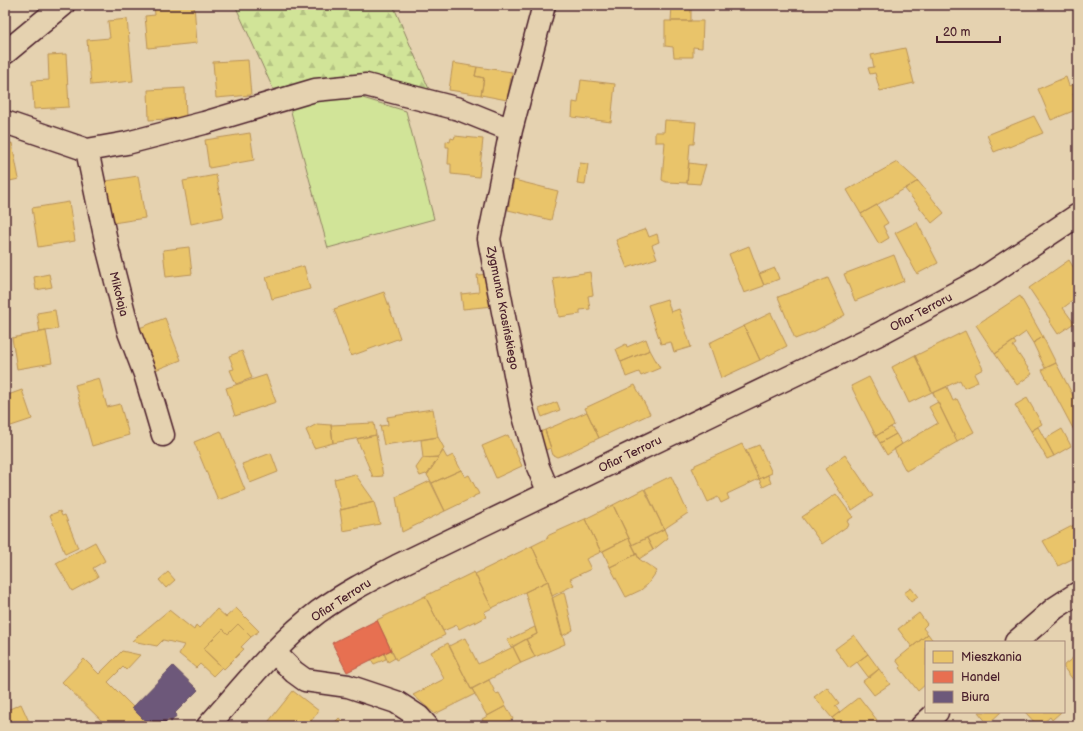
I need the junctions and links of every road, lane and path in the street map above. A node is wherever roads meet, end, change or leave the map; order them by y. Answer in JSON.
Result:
{"nodes":[{"id":1,"x":63,"y":5,"type":"edge"},
{"id":2,"x":544,"y":5,"type":"edge"},
{"id":3,"x":5,"y":53,"type":"edge"},
{"id":4,"x":5,"y":122,"type":"edge"},
{"id":5,"x":510,"y":130,"type":"junction"},
{"id":6,"x":87,"y":150,"type":"junction"},
{"id":7,"x":1078,"y":215,"type":"edge"},
{"id":8,"x":163,"y":435,"type":"dead end"},
{"id":9,"x":549,"y":493,"type":"junction"},
{"id":10,"x":1078,"y":593,"type":"edge"},
{"id":11,"x":1017,"y":641,"type":"edge"},
{"id":12,"x":274,"y":652,"type":"junction"},
{"id":13,"x":936,"y":713,"type":"edge"},
{"id":14,"x":208,"y":726,"type":"edge"},
{"id":15,"x":427,"y":726,"type":"edge"},
{"id":16,"x":922,"y":726,"type":"edge"}],
"edges":[{"from":1,"to":3,"type":"street"},
{"from":2,"to":5,"type":"street","name":"Zygmunta Krasińskiego"},
{"from":4,"to":6,"type":"street"},
{"from":5,"to":6,"type":"street"},
{"from":5,"to":9,"type":"street","name":"Zygmunta Krasińskiego"},
{"from":6,"to":8,"type":"street","name":"Mikołaja"},
{"from":7,"to":9,"type":"street","name":"Ofiar Terroru"},
{"from":9,"to":12,"type":"street","name":"Ofiar Terroru"},
{"from":10,"to":11,"type":"street"},
{"from":12,"to":14,"type":"street","name":"Ofiar Terroru"},
{"from":12,"to":15,"type":"street"},
{"from":13,"to":16,"type":"street"}]}
